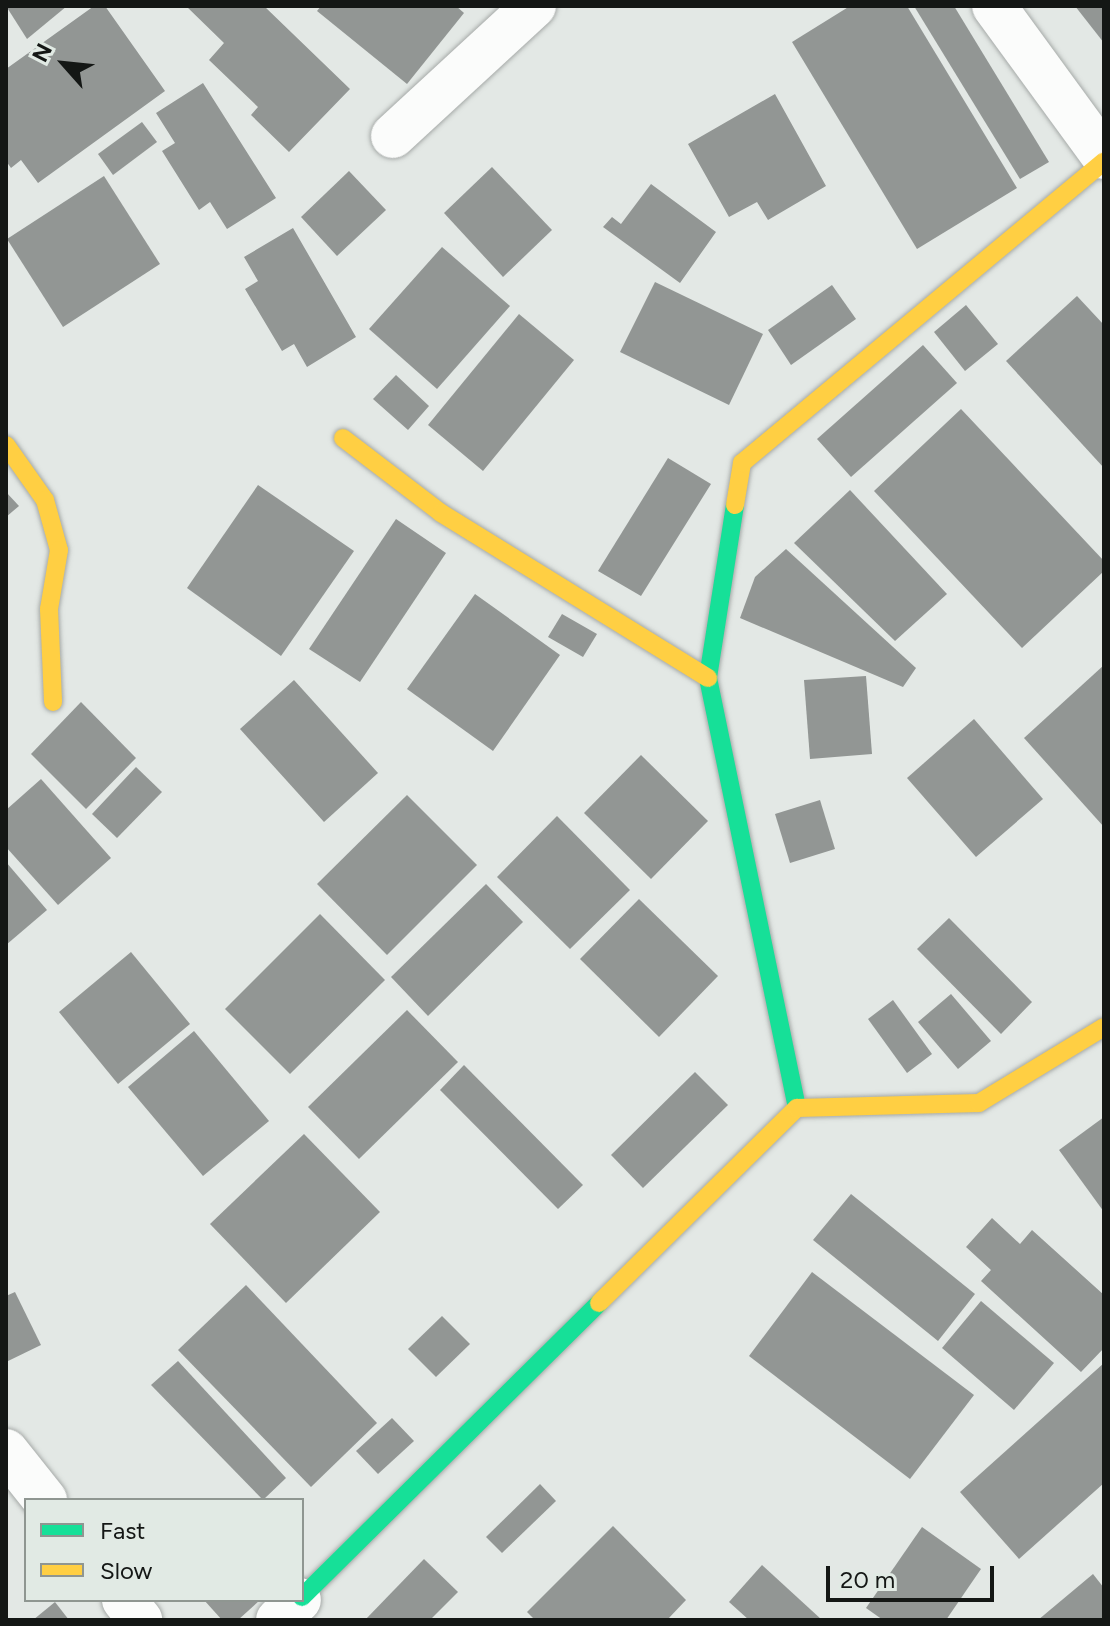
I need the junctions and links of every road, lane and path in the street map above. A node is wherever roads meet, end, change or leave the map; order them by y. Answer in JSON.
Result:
{"nodes":[{"id":1,"x":534,"y":6,"type":"edge"},
{"id":2,"x":994,"y":6,"type":"edge"},
{"id":3,"x":393,"y":136,"type":"dead end"},
{"id":4,"x":1104,"y":159,"type":"edge"},
{"id":5,"x":343,"y":438,"type":"dead end"},
{"id":6,"x":6,"y":445,"type":"edge"},
{"id":7,"x":708,"y":678,"type":"junction"},
{"id":8,"x":53,"y":702,"type":"dead end"},
{"id":9,"x":1104,"y":1027,"type":"edge"},
{"id":10,"x":797,"y":1108,"type":"junction"},
{"id":11,"x":6,"y":1451,"type":"edge"},
{"id":12,"x":43,"y":1498,"type":"edge"},
{"id":13,"x":304,"y":1594,"type":"edge"},
{"id":14,"x":126,"y":1602,"type":"edge"},
{"id":15,"x":296,"y":1602,"type":"edge"},
{"id":16,"x":140,"y":1620,"type":"edge"},
{"id":17,"x":278,"y":1620,"type":"edge"}],
"edges":[{"from":1,"to":3,"type":"street"},
{"from":2,"to":4,"type":"street"},
{"from":4,"to":7,"type":"street"},
{"from":5,"to":7,"type":"street"},
{"from":6,"to":8,"type":"street"},
{"from":7,"to":10,"type":"street"},
{"from":9,"to":10,"type":"street"},
{"from":10,"to":13,"type":"street"},
{"from":11,"to":12,"type":"street"},
{"from":14,"to":16,"type":"street"},
{"from":15,"to":17,"type":"street"}]}
